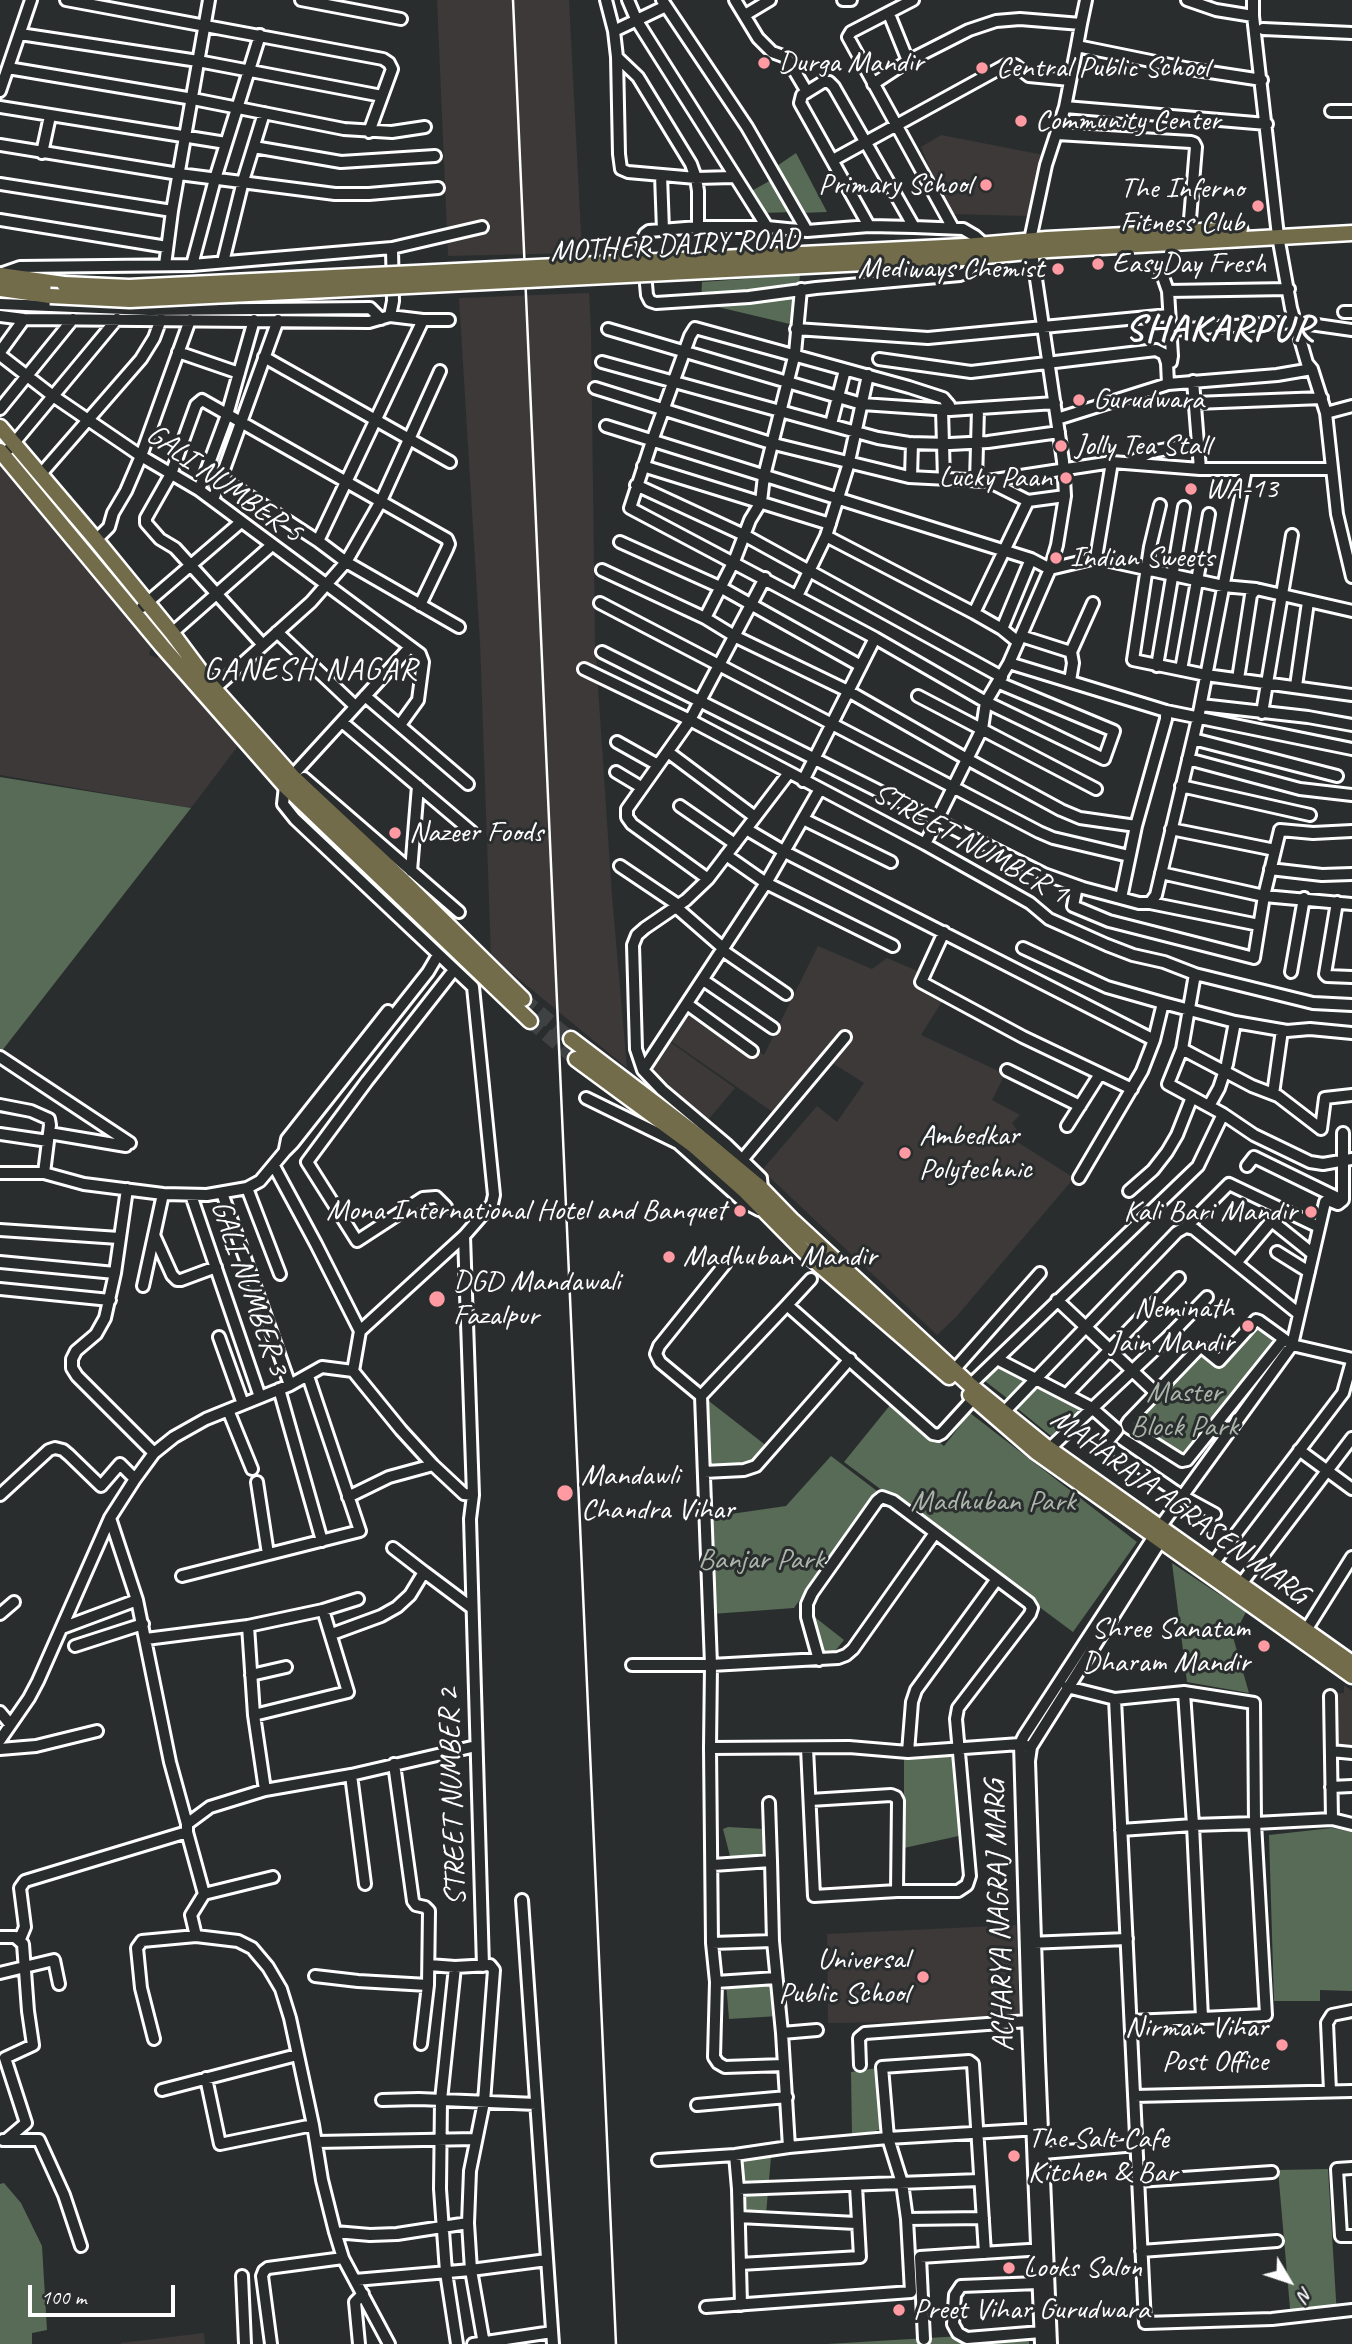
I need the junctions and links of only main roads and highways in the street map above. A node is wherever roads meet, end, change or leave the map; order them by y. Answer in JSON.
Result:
{"nodes":[{"id":1,"x":1352,"y":223,"type":"edge"},
{"id":2,"x":1278,"y":232,"type":"junction"},
{"id":3,"x":1352,"y":233,"type":"edge"},
{"id":4,"x":1031,"y":246,"type":"junction"},
{"id":5,"x":973,"y":251,"type":"junction"},
{"id":6,"x":0,"y":275,"type":"edge"},
{"id":7,"x":0,"y":289,"type":"edge"},
{"id":8,"x":0,"y":427,"type":"edge"},
{"id":9,"x":1,"y":453,"type":"edge"},
{"id":10,"x":291,"y":778,"type":"junction"},
{"id":11,"x":523,"y":999,"type":"tunnel mouth"},
{"id":12,"x":530,"y":1021,"type":"tunnel mouth"},
{"id":13,"x":571,"y":1039,"type":"tunnel mouth"},
{"id":14,"x":576,"y":1059,"type":"tunnel mouth"},
{"id":15,"x":788,"y":1226,"type":"junction"},
{"id":16,"x":972,"y":1392,"type":"junction"},
{"id":17,"x":1010,"y":1421,"type":"junction"},
{"id":18,"x":1161,"y":1534,"type":"junction"},
{"id":19,"x":1291,"y":1626,"type":"junction"},
{"id":20,"x":1352,"y":1663,"type":"edge"},
{"id":21,"x":1352,"y":1676,"type":"edge"}],
"edges":[{"from":1,"to":2,"type":"main road","name":"MOTHER DAIRY ROAD"},
{"from":2,"to":3,"type":"main road","name":"MOTHER DAIRY ROAD"},
{"from":2,"to":4,"type":"main road","name":"MOTHER DAIRY ROAD"},
{"from":2,"to":4,"type":"main road","name":"MOTHER DAIRY ROAD"},
{"from":4,"to":5,"type":"main road","name":"MOTHER DAIRY ROAD"},
{"from":5,"to":6,"type":"main road","name":"MOTHER DAIRY ROAD","bridge":true},
{"from":5,"to":7,"type":"main road","name":"MOTHER DAIRY ROAD","bridge":true},
{"from":8,"to":10,"type":"main road"},
{"from":9,"to":10,"type":"main road"},
{"from":10,"to":11,"type":"main road"},
{"from":10,"to":12,"type":"main road"},
{"from":13,"to":15,"type":"main road","name":"MAHARAJA AGRASEN MARG"},
{"from":14,"to":15,"type":"main road","name":"MAHARAJA AGRASEN MARG"},
{"from":15,"to":16,"type":"main road","name":"MAHARAJA AGRASEN MARG"},
{"from":15,"to":16,"type":"main road","name":"MAHARAJA AGRASEN MARG"},
{"from":16,"to":17,"type":"main road","name":"MAHARAJA AGRASEN MARG"},
{"from":17,"to":18,"type":"main road","name":"MAHARAJA AGRASEN MARG"},
{"from":17,"to":18,"type":"main road","name":"MAHARAJA AGRASEN MARG"},
{"from":18,"to":19,"type":"main road","name":"MAHARAJA AGRASEN MARG"},
{"from":18,"to":19,"type":"main road","name":"MAHARAJA AGRASEN MARG"},
{"from":19,"to":20,"type":"main road","name":"MAHARAJA AGRASEN MARG"},
{"from":19,"to":21,"type":"main road","name":"MAHARAJA AGRASEN MARG"}]}
